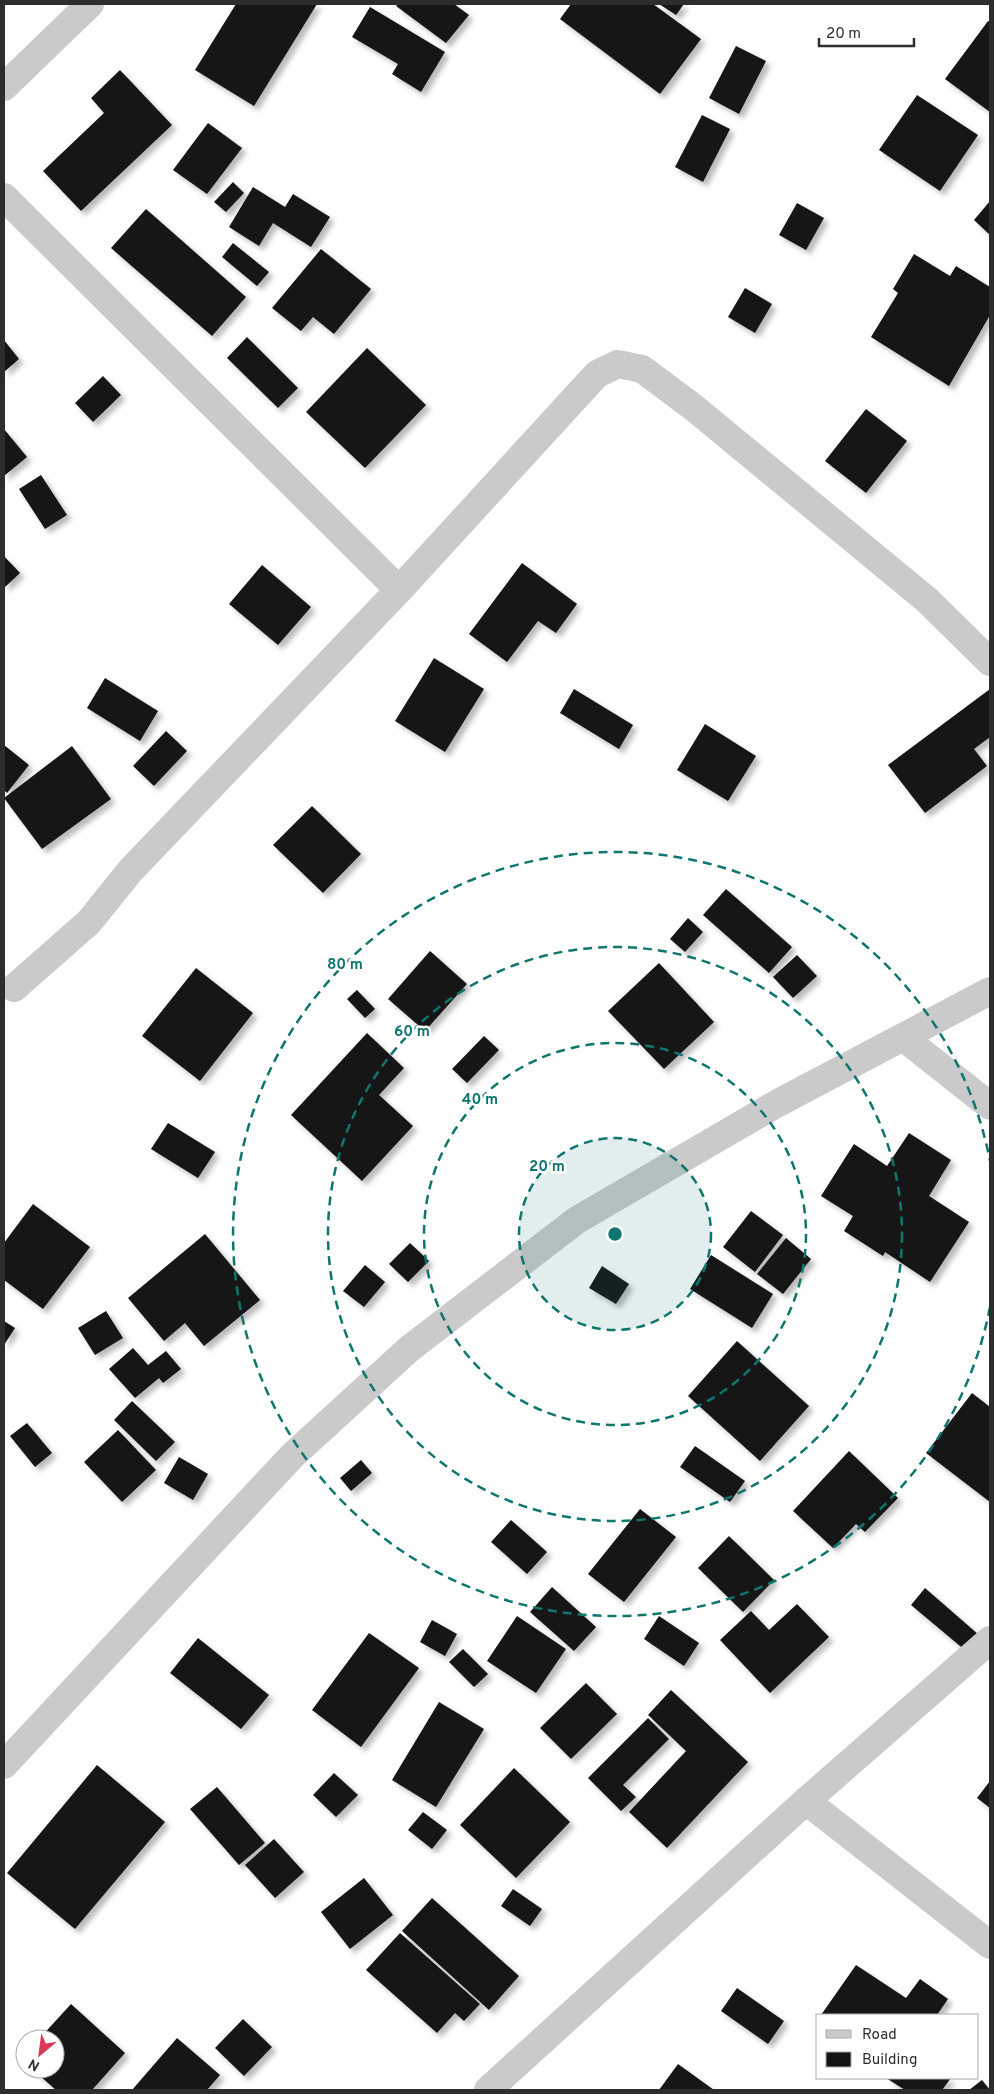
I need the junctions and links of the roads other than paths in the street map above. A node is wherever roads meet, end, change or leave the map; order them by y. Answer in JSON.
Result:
{"nodes":[{"id":1,"x":90,"y":4,"type":"edge"},
{"id":2,"x":4,"y":86,"type":"edge"},
{"id":3,"x":4,"y":197,"type":"edge"},
{"id":4,"x":399,"y":590,"type":"junction"},
{"id":5,"x":990,"y":662,"type":"edge"},
{"id":6,"x":14,"y":988,"type":"dead end"},
{"id":7,"x":990,"y":991,"type":"edge"},
{"id":8,"x":904,"y":1038,"type":"junction"},
{"id":9,"x":990,"y":1106,"type":"edge"},
{"id":10,"x":990,"y":1640,"type":"edge"},
{"id":11,"x":4,"y":1765,"type":"edge"},
{"id":12,"x":806,"y":1801,"type":"junction"},
{"id":13,"x":990,"y":1944,"type":"edge"},
{"id":14,"x":488,"y":2090,"type":"edge"}],
"edges":[{"from":1,"to":2,"type":"street"},
{"from":3,"to":4,"type":"street"},
{"from":4,"to":5,"type":"street"},
{"from":4,"to":6,"type":"street"},
{"from":7,"to":8,"type":"street"},
{"from":8,"to":9,"type":"street"},
{"from":8,"to":11,"type":"street"},
{"from":10,"to":12,"type":"street"},
{"from":12,"to":13,"type":"street"},
{"from":12,"to":14,"type":"street"}]}
